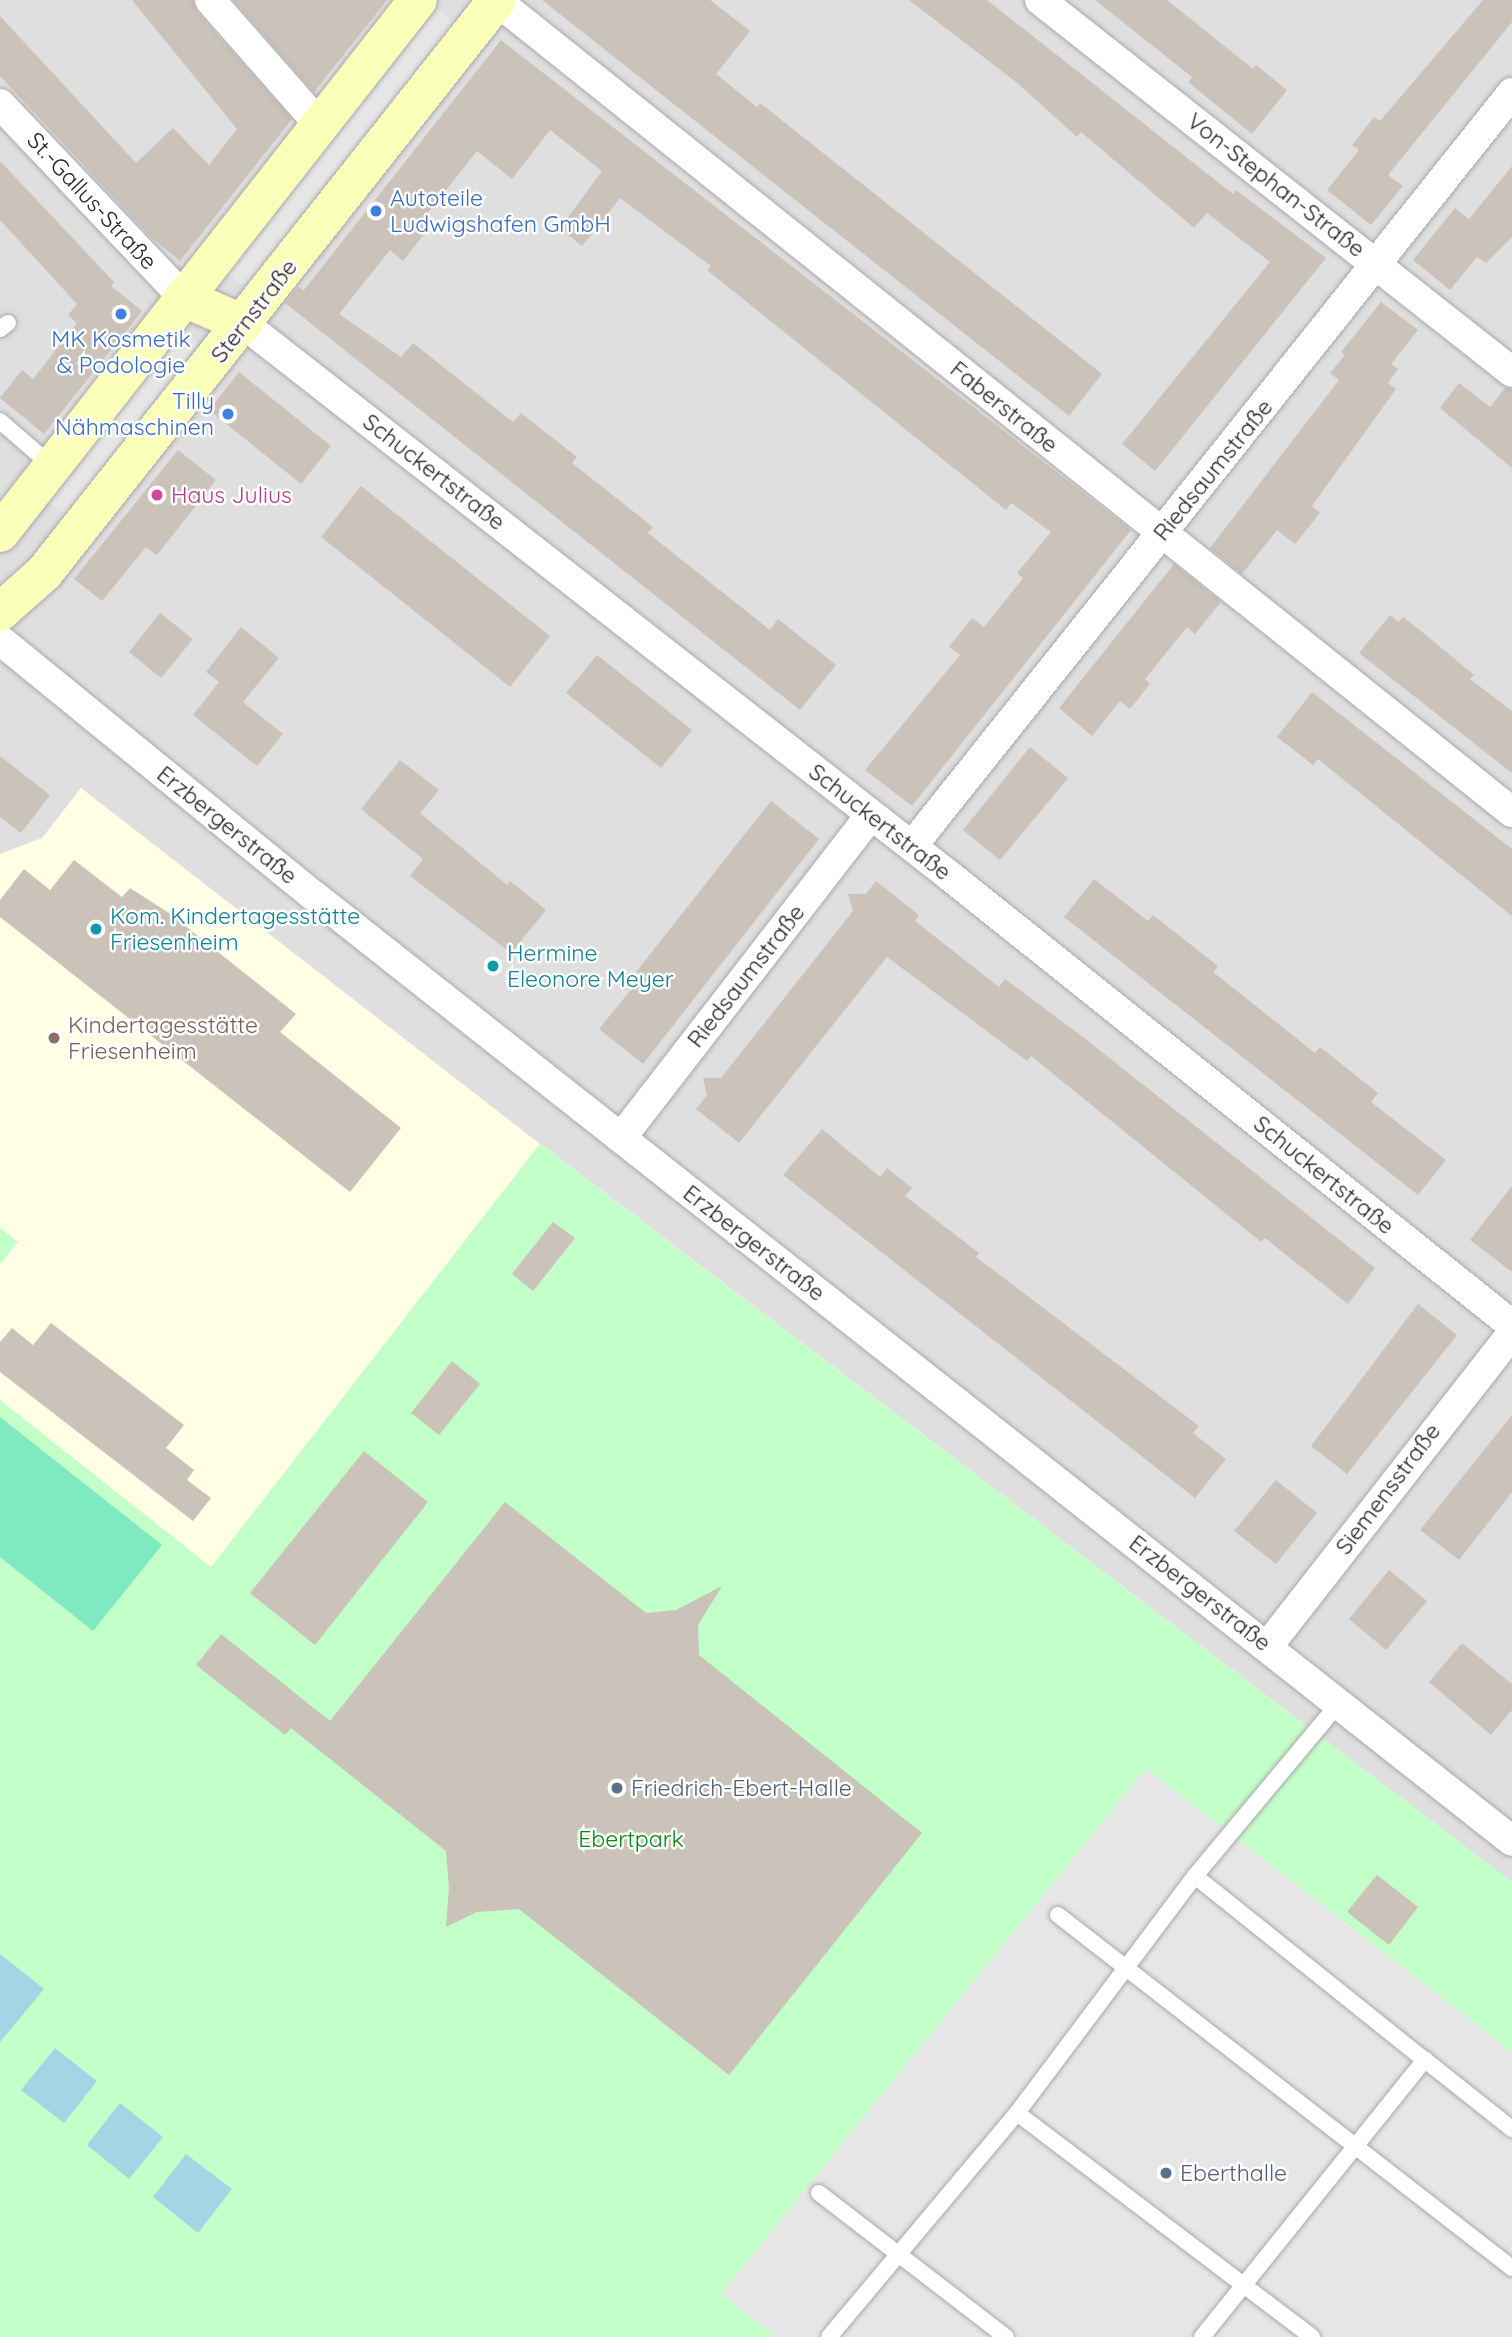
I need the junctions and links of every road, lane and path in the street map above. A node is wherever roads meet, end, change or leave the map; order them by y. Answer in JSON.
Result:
{"nodes":[{"id":1,"x":210,"y":0,"type":"edge"},
{"id":2,"x":418,"y":0,"type":"edge"},
{"id":3,"x":497,"y":0,"type":"edge"},
{"id":4,"x":1040,"y":0,"type":"edge"},
{"id":5,"x":1512,"y":93,"type":"edge"},
{"id":6,"x":0,"y":104,"type":"edge"},
{"id":7,"x":320,"y":125,"type":"junction"},
{"id":8,"x":1377,"y":265,"type":"junction"},
{"id":9,"x":184,"y":298,"type":"junction"},
{"id":10,"x":244,"y":324,"type":"junction"},
{"id":11,"x":1512,"y":372,"type":"edge"},
{"id":12,"x":0,"y":421,"type":"edge"},
{"id":13,"x":52,"y":466,"type":"junction"},
{"id":14,"x":1163,"y":532,"type":"junction"},
{"id":15,"x":0,"y":533,"type":"edge"},
{"id":16,"x":0,"y":612,"type":"edge"},
{"id":17,"x":0,"y":640,"type":"edge"},
{"id":18,"x":1512,"y":812,"type":"edge"},
{"id":19,"x":871,"y":815,"type":"junction"},
{"id":20,"x":912,"y":846,"type":"junction"},
{"id":21,"x":621,"y":1138,"type":"junction"},
{"id":22,"x":1512,"y":1325,"type":"edge"},
{"id":23,"x":1512,"y":1333,"type":"edge"},
{"id":24,"x":1268,"y":1647,"type":"junction"},
{"id":25,"x":1339,"y":1703,"type":"junction"},
{"id":26,"x":1512,"y":1841,"type":"edge"},
{"id":27,"x":1195,"y":1876,"type":"junction"},
{"id":28,"x":1058,"y":1914,"type":"dead end"},
{"id":29,"x":1126,"y":1968,"type":"junction"},
{"id":30,"x":1425,"y":2060,"type":"junction"},
{"id":31,"x":1017,"y":2113,"type":"junction"},
{"id":32,"x":1512,"y":2129,"type":"edge"},
{"id":33,"x":1355,"y":2147,"type":"junction"},
{"id":34,"x":819,"y":2193,"type":"dead end"},
{"id":35,"x":899,"y":2254,"type":"junction"},
{"id":36,"x":1512,"y":2268,"type":"edge"},
{"id":37,"x":1245,"y":2283,"type":"junction"},
{"id":38,"x":829,"y":2337,"type":"edge"},
{"id":39,"x":1006,"y":2337,"type":"edge"},
{"id":40,"x":1202,"y":2337,"type":"edge"},
{"id":41,"x":1312,"y":2337,"type":"edge"}],
"edges":[{"from":1,"to":7,"type":"street"},
{"from":2,"to":7,"type":"main road"},
{"from":3,"to":10,"type":"main road","name":"Sternstraße"},
{"from":3,"to":14,"type":"street","name":"Faberstraße"},
{"from":4,"to":8,"type":"street","name":"Von-Stephan-Straße"},
{"from":5,"to":8,"type":"street","name":"Riedsaumstraße"},
{"from":6,"to":9,"type":"street","name":"St.-Gallus-Straße"},
{"from":7,"to":9,"type":"main road"},
{"from":8,"to":11,"type":"street","name":"Von-Stephan-Straße"},
{"from":8,"to":14,"type":"street","name":"Riedsaumstraße"},
{"from":9,"to":10,"type":"main road"},
{"from":9,"to":13,"type":"main road"},
{"from":10,"to":16,"type":"main road","name":"Sternstraße"},
{"from":10,"to":19,"type":"street","name":"Schuckertstraße"},
{"from":12,"to":13,"type":"lane"},
{"from":13,"to":15,"type":"main road"},
{"from":14,"to":18,"type":"street","name":"Faberstraße"},
{"from":14,"to":20,"type":"street","name":"Riedsaumstraße"},
{"from":17,"to":21,"type":"street","name":"Erzbergerstraße"},
{"from":19,"to":20,"type":"street","name":"Schuckertstraße"},
{"from":19,"to":21,"type":"street","name":"Riedsaumstraße"},
{"from":20,"to":22,"type":"street","name":"Schuckertstraße"},
{"from":21,"to":24,"type":"street","name":"Erzbergerstraße"},
{"from":23,"to":24,"type":"street","name":"Siemensstraße"},
{"from":24,"to":25,"type":"street","name":"Erzbergerstraße"},
{"from":25,"to":26,"type":"street","name":"Erzbergerstraße"},
{"from":25,"to":27,"type":"lane"},
{"from":27,"to":29,"type":"lane"},
{"from":27,"to":30,"type":"lane"},
{"from":28,"to":29,"type":"lane"},
{"from":29,"to":31,"type":"lane"},
{"from":29,"to":33,"type":"lane"},
{"from":30,"to":32,"type":"lane"},
{"from":30,"to":33,"type":"lane"},
{"from":31,"to":35,"type":"lane"},
{"from":31,"to":37,"type":"lane"},
{"from":33,"to":36,"type":"lane"},
{"from":33,"to":37,"type":"lane"},
{"from":34,"to":35,"type":"lane"},
{"from":35,"to":38,"type":"lane"},
{"from":35,"to":39,"type":"lane"},
{"from":37,"to":40,"type":"lane"},
{"from":37,"to":41,"type":"lane"}]}
